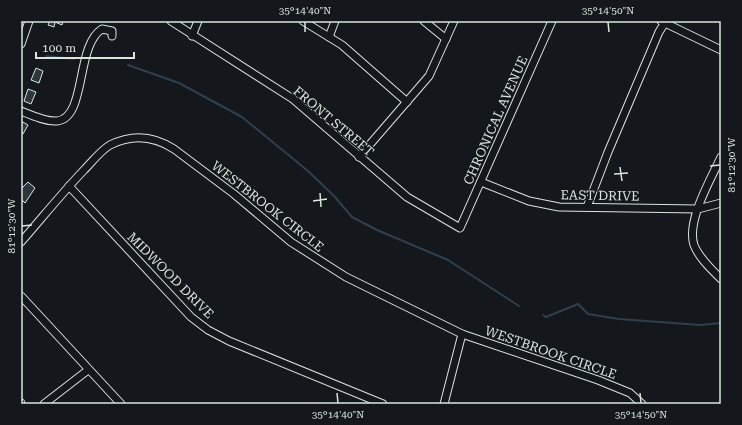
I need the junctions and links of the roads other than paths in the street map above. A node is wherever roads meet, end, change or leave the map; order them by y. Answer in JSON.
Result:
{"nodes":[{"id":1,"x":29,"y":21,"type":"edge"},
{"id":2,"x":172,"y":21,"type":"edge"},
{"id":3,"x":198,"y":21,"type":"edge"},
{"id":4,"x":302,"y":21,"type":"edge"},
{"id":5,"x":336,"y":21,"type":"edge"},
{"id":6,"x":424,"y":21,"type":"edge"},
{"id":7,"x":454,"y":21,"type":"edge"},
{"id":8,"x":552,"y":21,"type":"edge"},
{"id":9,"x":664,"y":22,"type":"edge"},
{"id":10,"x":23,"y":30,"type":"edge"},
{"id":11,"x":112,"y":36,"type":"dead end"},
{"id":12,"x":192,"y":36,"type":"junction"},
{"id":13,"x":329,"y":37,"type":"junction"},
{"id":14,"x":446,"y":39,"type":"junction"},
{"id":15,"x":21,"y":44,"type":"edge"},
{"id":16,"x":721,"y":50,"type":"edge"},
{"id":17,"x":407,"y":102,"type":"junction"},
{"id":18,"x":21,"y":111,"type":"edge"},
{"id":19,"x":721,"y":156,"type":"edge"},
{"id":20,"x":359,"y":157,"type":"junction"},
{"id":21,"x":481,"y":182,"type":"junction"},
{"id":22,"x":69,"y":186,"type":"junction"},
{"id":23,"x":721,"y":203,"type":"edge"},
{"id":24,"x":587,"y":207,"type":"junction"},
{"id":25,"x":698,"y":209,"type":"junction"},
{"id":26,"x":460,"y":228,"type":"joint"},
{"id":27,"x":21,"y":242,"type":"edge"},
{"id":28,"x":721,"y":279,"type":"edge"},
{"id":29,"x":21,"y":296,"type":"edge"},
{"id":30,"x":462,"y":334,"type":"junction"},
{"id":31,"x":88,"y":370,"type":"junction"},
{"id":32,"x":44,"y":404,"type":"edge"},
{"id":33,"x":121,"y":404,"type":"edge"},
{"id":34,"x":383,"y":404,"type":"edge"},
{"id":35,"x":444,"y":404,"type":"edge"},
{"id":36,"x":642,"y":404,"type":"edge"}],
"edges":[{"from":1,"to":10,"type":"street"},
{"from":2,"to":12,"type":"street","name":"FRONT STREET"},
{"from":3,"to":12,"type":"street"},
{"from":4,"to":13,"type":"street"},
{"from":5,"to":13,"type":"street"},
{"from":6,"to":14,"type":"street"},
{"from":7,"to":14,"type":"street"},
{"from":8,"to":21,"type":"street","name":"CHRONICAL AVENUE"},
{"from":9,"to":16,"type":"street"},
{"from":9,"to":24,"type":"street"},
{"from":10,"to":15,"type":"street"},
{"from":11,"to":18,"type":"street"},
{"from":12,"to":20,"type":"street","name":"FRONT STREET"},
{"from":13,"to":17,"type":"street"},
{"from":14,"to":17,"type":"street"},
{"from":17,"to":20,"type":"street"},
{"from":19,"to":25,"type":"street"},
{"from":20,"to":26,"type":"street","name":"FRONT STREET"},
{"from":21,"to":24,"type":"street","name":"EAST DRIVE"},
{"from":21,"to":26,"type":"street","name":"CHRONICAL AVENUE"},
{"from":22,"to":27,"type":"street","name":"WESTBROOK CIRCLE"},
{"from":22,"to":30,"type":"street","name":"WESTBROOK CIRCLE"},
{"from":22,"to":34,"type":"street","name":"MIDWOOD DRIVE"},
{"from":23,"to":25,"type":"street","name":"EAST DRIVE"},
{"from":24,"to":25,"type":"street","name":"EAST DRIVE"},
{"from":25,"to":28,"type":"street"},
{"from":29,"to":31,"type":"street"},
{"from":30,"to":35,"type":"street"},
{"from":30,"to":36,"type":"street","name":"WESTBROOK CIRCLE"},
{"from":31,"to":32,"type":"street"},
{"from":31,"to":33,"type":"street"}]}
